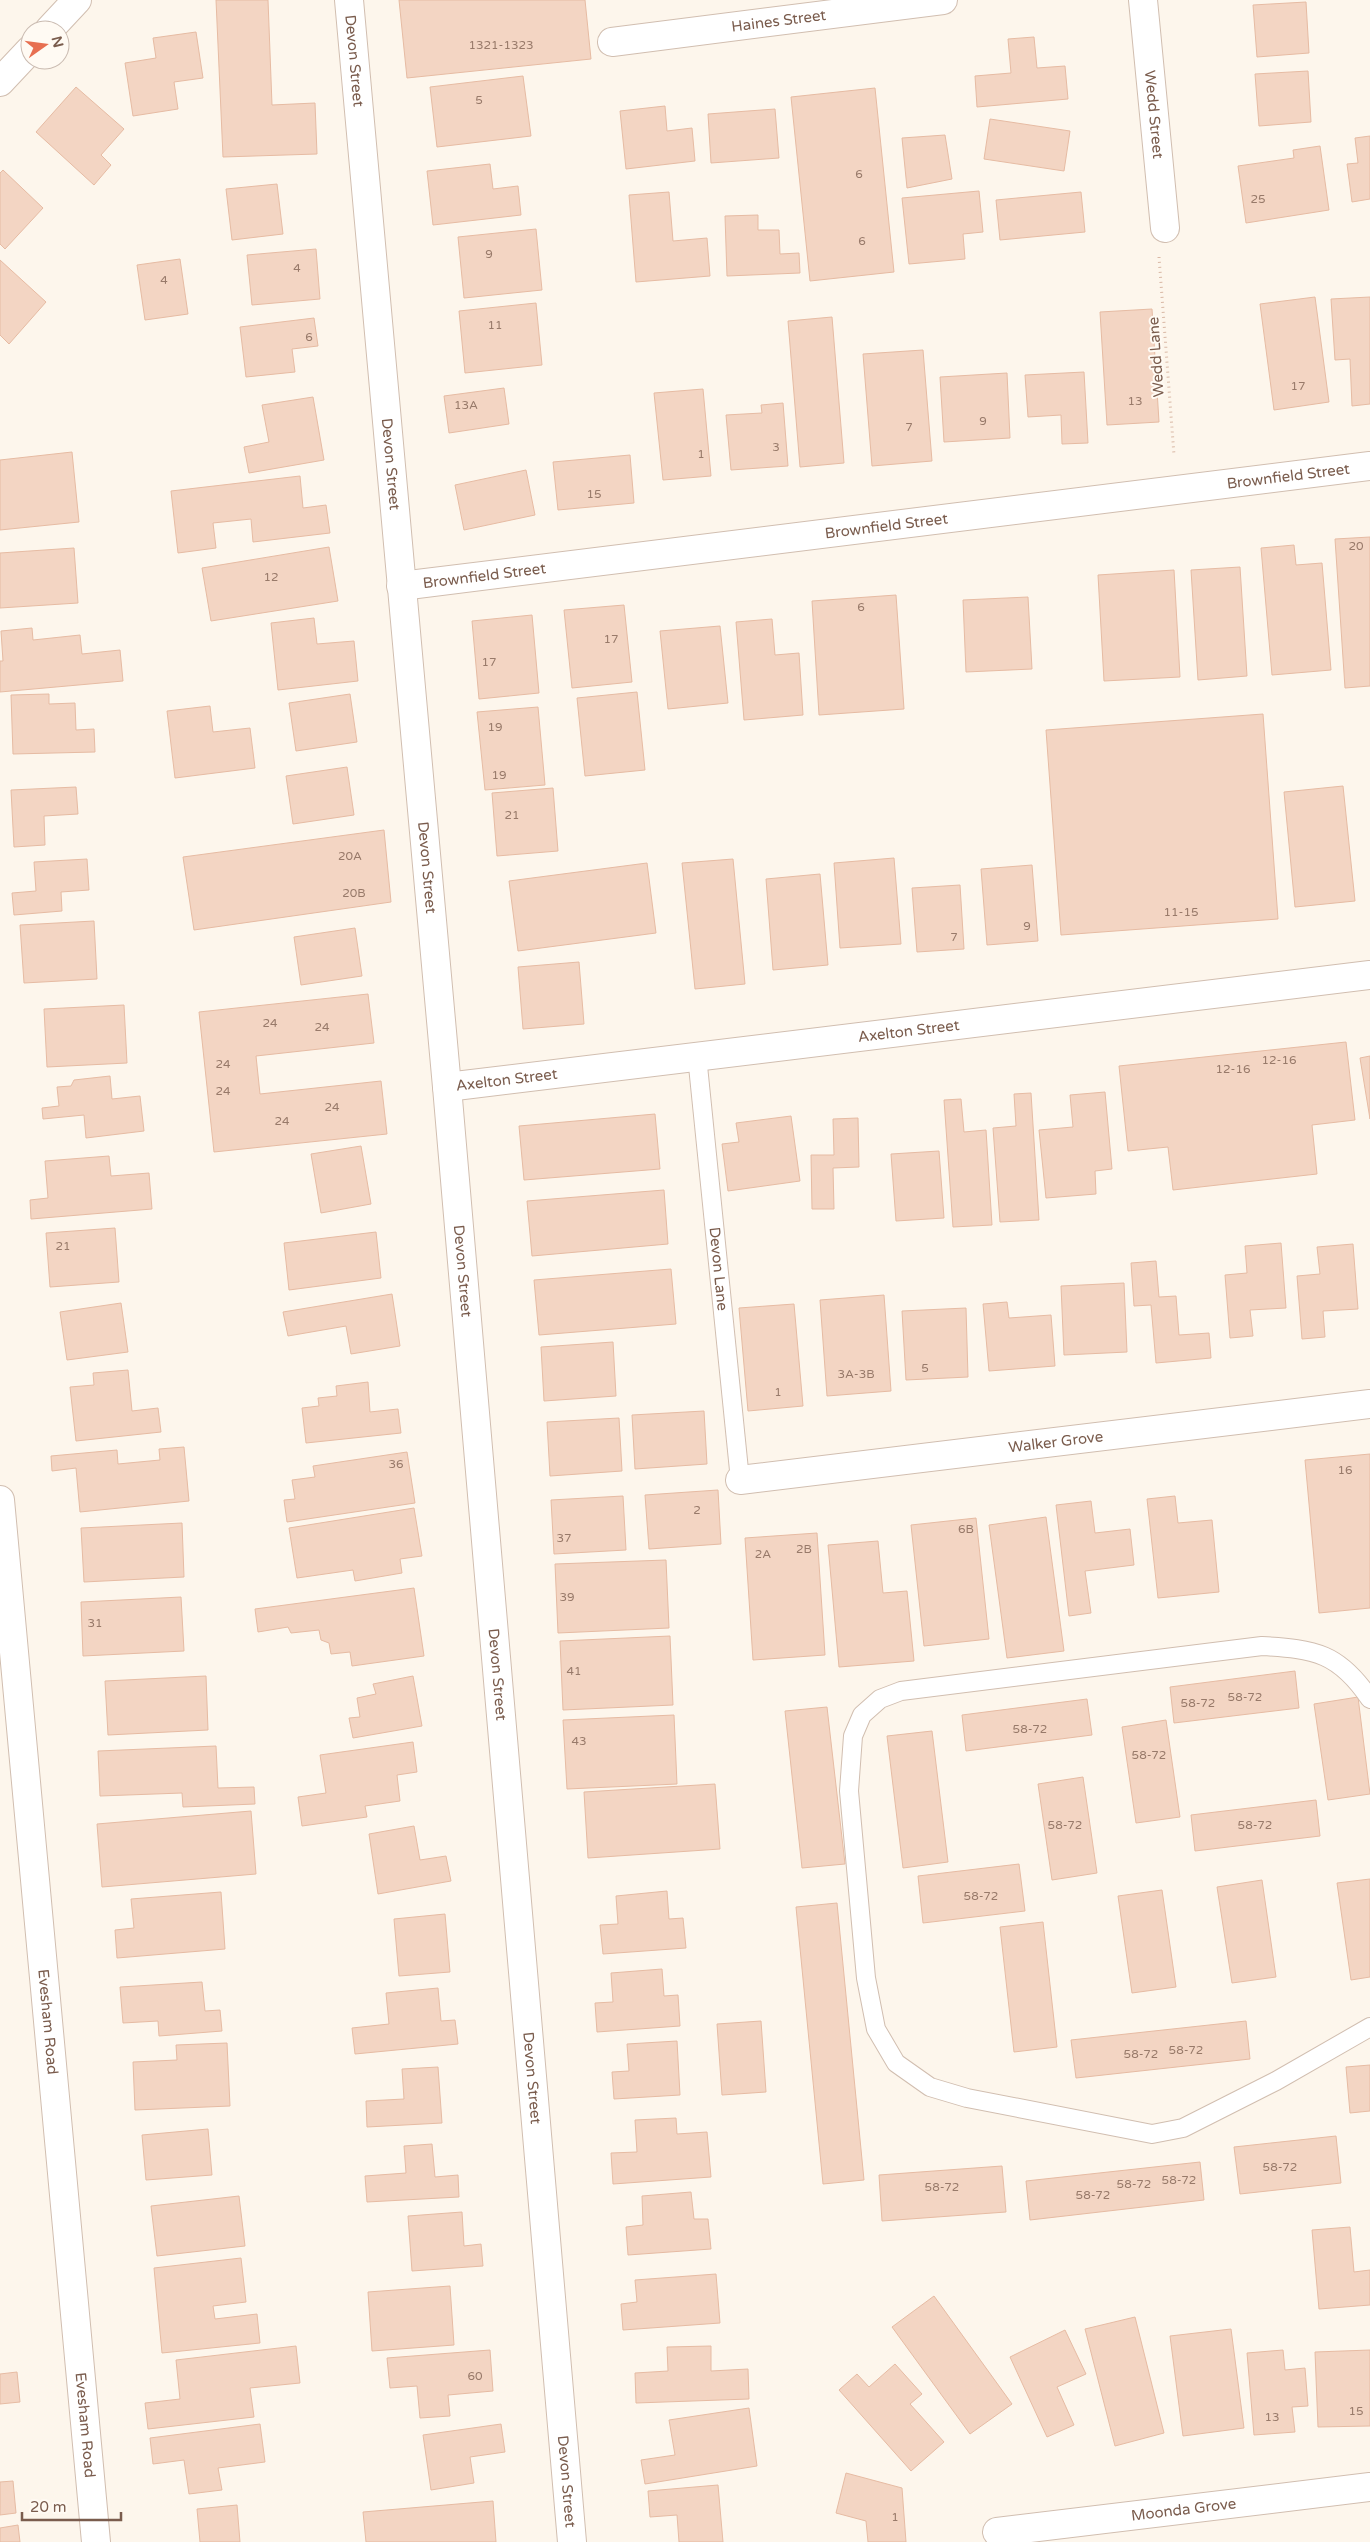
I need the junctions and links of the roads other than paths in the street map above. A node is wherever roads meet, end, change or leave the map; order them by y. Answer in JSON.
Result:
{"nodes":[{"id":1,"x":77,"y":0,"type":"edge"},
{"id":2,"x":349,"y":0,"type":"edge"},
{"id":3,"x":943,"y":0,"type":"edge"},
{"id":4,"x":1143,"y":0,"type":"edge"},
{"id":5,"x":58,"y":20,"type":"edge"},
{"id":6,"x":612,"y":42,"type":"dead end"},
{"id":7,"x":20,"y":61,"type":"edge"},
{"id":8,"x":0,"y":82,"type":"edge"},
{"id":9,"x":1165,"y":228,"type":"dead end"},
{"id":10,"x":1370,"y":466,"type":"edge"},
{"id":11,"x":401,"y":586,"type":"junction"},
{"id":12,"x":1370,"y":975,"type":"edge"},
{"id":13,"x":697,"y":1056,"type":"junction"},
{"id":14,"x":447,"y":1087,"type":"junction"},
{"id":15,"x":1370,"y":1404,"type":"edge"},
{"id":16,"x":740,"y":1480,"type":"joint"},
{"id":17,"x":0,"y":1500,"type":"edge"},
{"id":18,"x":1370,"y":1699,"type":"edge"},
{"id":19,"x":1370,"y":2026,"type":"edge"},
{"id":20,"x":1370,"y":2487,"type":"edge"},
{"id":21,"x":997,"y":2532,"type":"dead end"},
{"id":22,"x":96,"y":2542,"type":"edge"},
{"id":23,"x":572,"y":2542,"type":"edge"}],
"edges":[{"from":1,"to":5,"type":"street"},
{"from":2,"to":11,"type":"street","name":"Devon Street"},
{"from":3,"to":6,"type":"street","name":"Haines Street"},
{"from":4,"to":9,"type":"street","name":"Wedd Street"},
{"from":7,"to":8,"type":"street"},
{"from":10,"to":11,"type":"street","name":"Brownfield Street"},
{"from":11,"to":14,"type":"street","name":"Devon Street"},
{"from":12,"to":13,"type":"street","name":"Axelton Street"},
{"from":13,"to":14,"type":"street","name":"Axelton Street"},
{"from":13,"to":16,"type":"lane","name":"Devon Lane"},
{"from":14,"to":23,"type":"street","name":"Devon Street"},
{"from":15,"to":16,"type":"street","name":"Walker Grove"},
{"from":17,"to":22,"type":"street","name":"Evesham Road"},
{"from":18,"to":19,"type":"lane"},
{"from":20,"to":21,"type":"street","name":"Moonda Grove"}]}
